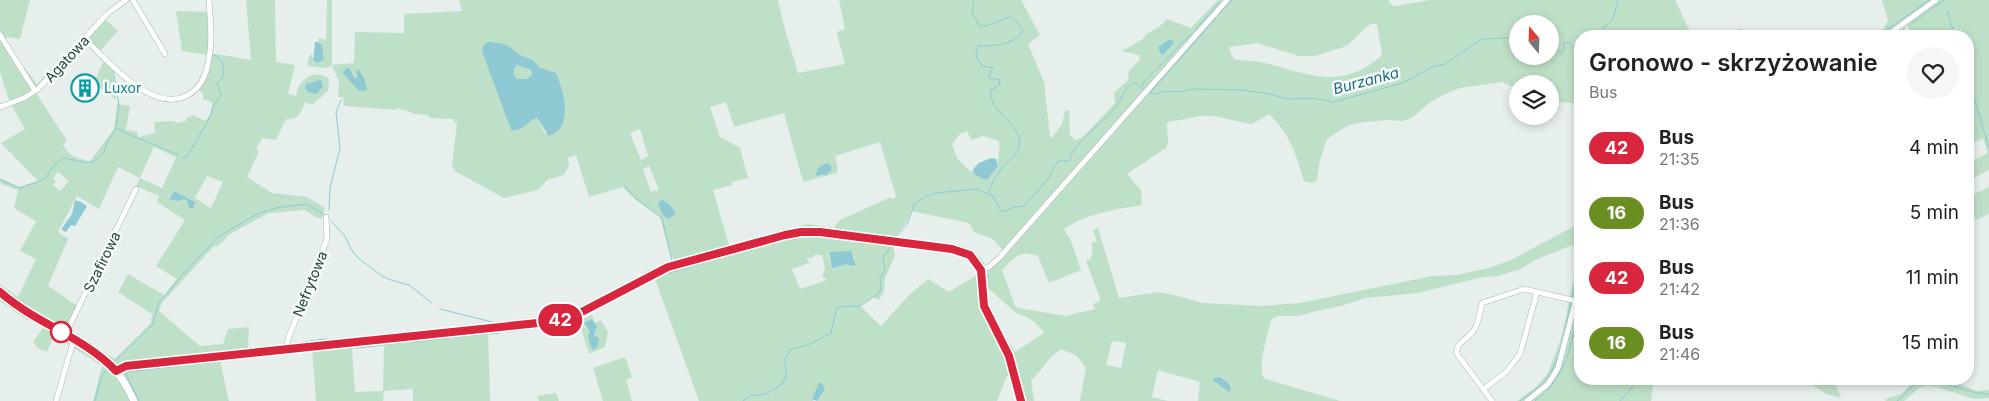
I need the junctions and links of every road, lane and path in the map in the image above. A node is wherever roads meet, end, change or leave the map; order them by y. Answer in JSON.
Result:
{"nodes":[{"id":1,"x":126,"y":0,"type":"edge"},
{"id":2,"x":133,"y":0,"type":"edge"},
{"id":3,"x":209,"y":0,"type":"edge"},
{"id":4,"x":1227,"y":0,"type":"edge"},
{"id":5,"x":1936,"y":0,"type":"edge"},
{"id":6,"x":1894,"y":30,"type":"edge"},
{"id":7,"x":0,"y":35,"type":"edge"},
{"id":8,"x":85,"y":39,"type":"junction"},
{"id":9,"x":165,"y":54,"type":"dead end"},
{"id":10,"x":35,"y":91,"type":"junction"},
{"id":11,"x":0,"y":107,"type":"edge"},
{"id":12,"x":136,"y":189,"type":"dead end"},
{"id":13,"x":326,"y":217,"type":"dead end"},
{"id":14,"x":981,"y":270,"type":"junction"},
{"id":15,"x":0,"y":292,"type":"edge"},
{"id":16,"x":1538,"y":292,"type":"junction"},
{"id":17,"x":1574,"y":301,"type":"edge"},
{"id":18,"x":1574,"y":308,"type":"edge"},
{"id":19,"x":65,"y":335,"type":"junction"},
{"id":20,"x":74,"y":340,"type":"junction"},
{"id":21,"x":287,"y":349,"type":"junction"},
{"id":22,"x":116,"y":371,"type":"junction"},
{"id":23,"x":1484,"y":389,"type":"junction"},
{"id":24,"x":56,"y":401,"type":"edge"},
{"id":25,"x":134,"y":401,"type":"edge"},
{"id":26,"x":1021,"y":401,"type":"edge"},
{"id":27,"x":1492,"y":401,"type":"edge"},
{"id":28,"x":1527,"y":401,"type":"edge"}],
"edges":[{"from":1,"to":8,"type":"street","name":"Agatowa"},
{"from":2,"to":9,"type":"street"},
{"from":3,"to":8,"type":"street"},
{"from":4,"to":14,"type":"street"},
{"from":5,"to":6,"type":"street"},
{"from":7,"to":10,"type":"street"},
{"from":8,"to":10,"type":"street","name":"Agatowa"},
{"from":10,"to":11,"type":"street","name":"Agatowa"},
{"from":12,"to":19,"type":"street","name":"Szafirowa"},
{"from":13,"to":21,"type":"street","name":"Nefrytowa"},
{"from":14,"to":21,"type":"street"},
{"from":14,"to":26,"type":"street"},
{"from":15,"to":19,"type":"street"},
{"from":16,"to":17,"type":"street"},
{"from":16,"to":23,"type":"street"},
{"from":16,"to":23,"type":"street"},
{"from":18,"to":28,"type":"street"},
{"from":19,"to":20,"type":"street"},
{"from":20,"to":22,"type":"street"},
{"from":20,"to":24,"type":"street"},
{"from":21,"to":22,"type":"street"},
{"from":22,"to":25,"type":"street"},
{"from":23,"to":27,"type":"street"}]}
